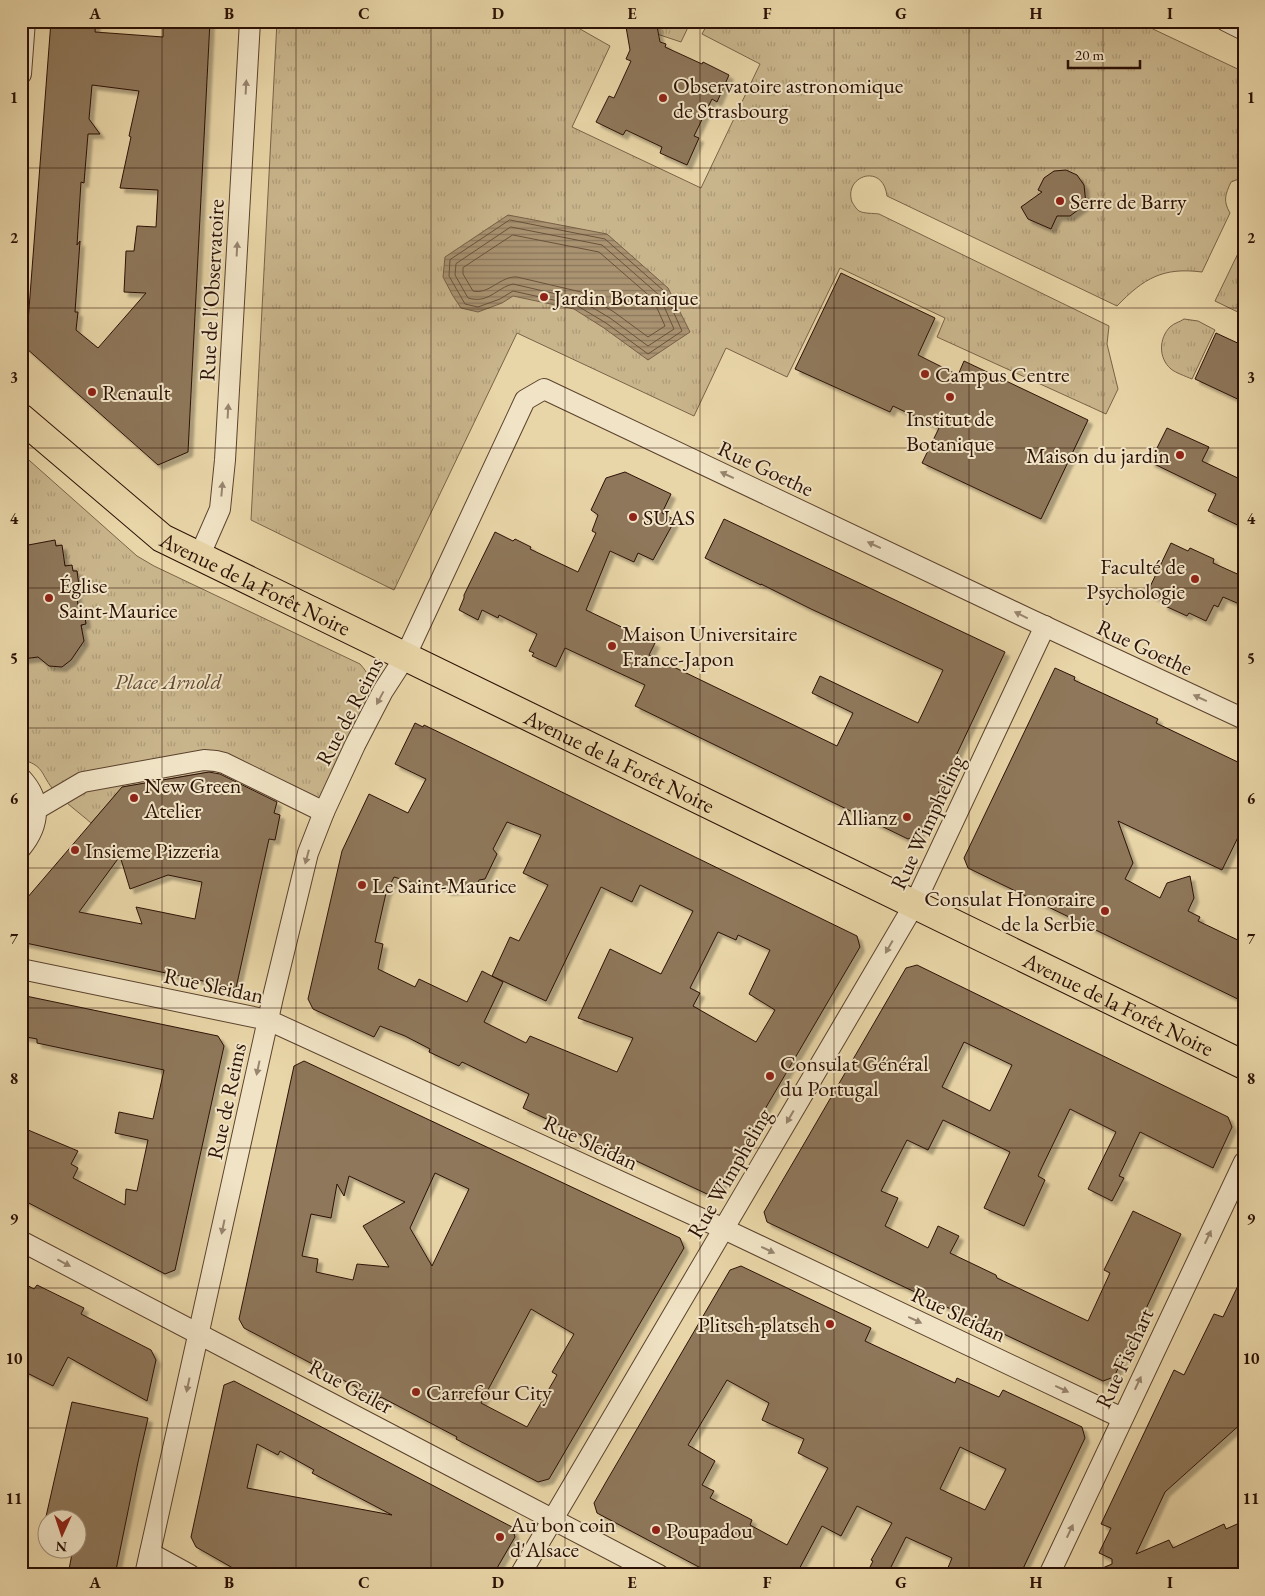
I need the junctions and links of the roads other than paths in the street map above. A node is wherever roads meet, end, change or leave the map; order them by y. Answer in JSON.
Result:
{"nodes":[{"id":1,"x":25,"y":21,"type":"edge"},
{"id":2,"x":250,"y":21,"type":"edge"},
{"id":3,"x":1226,"y":21,"type":"edge"},
{"id":4,"x":1244,"y":30,"type":"edge"},
{"id":5,"x":21,"y":74,"type":"edge"},
{"id":6,"x":21,"y":418,"type":"edge"},
{"id":7,"x":200,"y":557,"type":"junction"},
{"id":8,"x":1045,"y":626,"type":"junction"},
{"id":9,"x":406,"y":657,"type":"junction"},
{"id":10,"x":1244,"y":719,"type":"edge"},
{"id":11,"x":21,"y":778,"type":"edge"},
{"id":12,"x":37,"y":809,"type":"junction"},
{"id":13,"x":324,"y":812,"type":"junction"},
{"id":14,"x":21,"y":848,"type":"edge"},
{"id":15,"x":914,"y":905,"type":"junction"},
{"id":16,"x":21,"y":968,"type":"edge"},
{"id":17,"x":268,"y":1020,"type":"junction"},
{"id":18,"x":1244,"y":1066,"type":"edge"},
{"id":19,"x":1244,"y":1162,"type":"edge"},
{"id":20,"x":724,"y":1229,"type":"junction"},
{"id":21,"x":21,"y":1241,"type":"edge"},
{"id":22,"x":199,"y":1334,"type":"junction"},
{"id":23,"x":1122,"y":1418,"type":"junction"},
{"id":24,"x":552,"y":1519,"type":"junction"},
{"id":25,"x":150,"y":1553,"type":"junction"},
{"id":26,"x":145,"y":1575,"type":"edge"},
{"id":27,"x":190,"y":1575,"type":"edge"},
{"id":28,"x":520,"y":1575,"type":"edge"},
{"id":29,"x":659,"y":1575,"type":"edge"},
{"id":30,"x":1049,"y":1575,"type":"edge"}],
"edges":[{"from":1,"to":5,"type":"street"},
{"from":7,"to":2,"type":"street","name":"Rue de l'Observatoire","one_way":true},
{"from":3,"to":4,"type":"street"},
{"from":6,"to":7,"type":"main road","name":"Avenue de la Forêt Noire"},
{"from":7,"to":9,"type":"main road","name":"Avenue de la Forêt Noire"},
{"from":8,"to":9,"type":"street","name":"Rue Goethe","one_way":true},
{"from":10,"to":8,"type":"street","name":"Rue Goethe","one_way":true},
{"from":8,"to":15,"type":"street","name":"Rue Wimpheling"},
{"from":9,"to":13,"type":"street","name":"Rue de Reims","one_way":true},
{"from":9,"to":15,"type":"main road","name":"Avenue de la Forêt Noire"},
{"from":11,"to":12,"type":"street"},
{"from":12,"to":13,"type":"street"},
{"from":12,"to":14,"type":"street"},
{"from":13,"to":17,"type":"street","name":"Rue de Reims","one_way":true},
{"from":15,"to":18,"type":"main road","name":"Avenue de la Forêt Noire"},
{"from":15,"to":20,"type":"street","name":"Rue Wimpheling","one_way":true},
{"from":16,"to":17,"type":"street","name":"Rue Sleidan"},
{"from":17,"to":20,"type":"street","name":"Rue Sleidan"},
{"from":17,"to":22,"type":"street","name":"Rue de Reims","one_way":true},
{"from":23,"to":19,"type":"street","name":"Rue Fischart","one_way":true},
{"from":20,"to":23,"type":"street","name":"Rue Sleidan","one_way":true},
{"from":20,"to":24,"type":"street","name":"Rue Wimpheling"},
{"from":21,"to":22,"type":"street","name":"Rue Geiler","one_way":true},
{"from":22,"to":24,"type":"street","name":"Rue Geiler"},
{"from":22,"to":25,"type":"street","name":"Rue de Reims","one_way":true},
{"from":30,"to":23,"type":"street","name":"Rue Fischart","one_way":true},
{"from":24,"to":28,"type":"street","name":"Rue Wimpheling"},
{"from":24,"to":29,"type":"street","name":"Rue Geiler"},
{"from":25,"to":26,"type":"street","name":"Rue de Reims"},
{"from":25,"to":27,"type":"street"}]}
